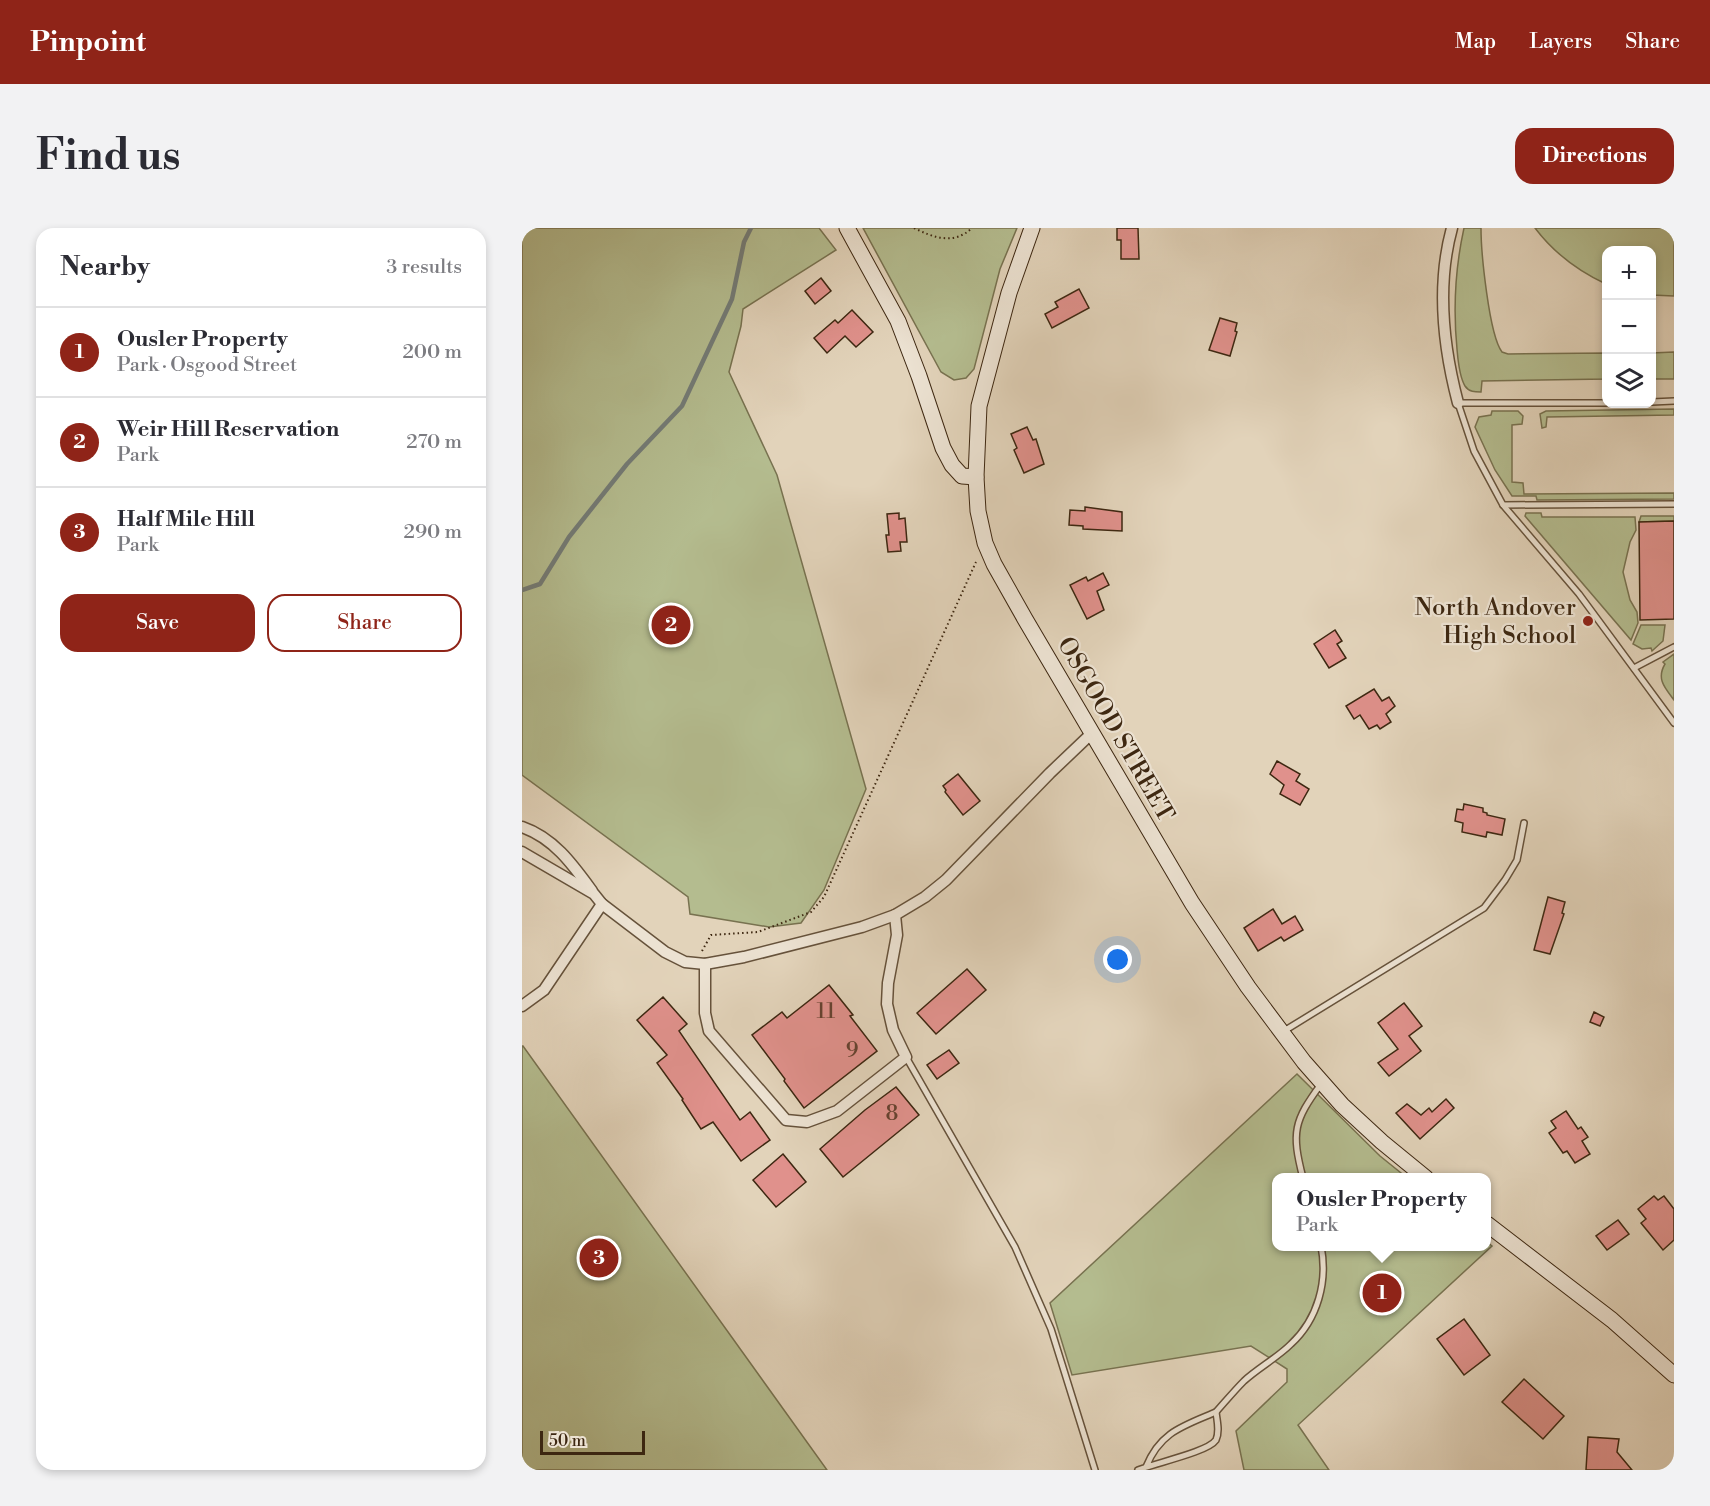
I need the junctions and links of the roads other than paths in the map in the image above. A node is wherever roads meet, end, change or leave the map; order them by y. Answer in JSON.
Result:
{"nodes":[{"id":1,"x":847,"y":228,"type":"edge"},
{"id":2,"x":1032,"y":228,"type":"edge"},
{"id":3,"x":1452,"y":228,"type":"edge"},
{"id":4,"x":1674,"y":401,"type":"edge"},
{"id":5,"x":1656,"y":402,"type":"edge"},
{"id":6,"x":1458,"y":403,"type":"junction"},
{"id":7,"x":1602,"y":403,"type":"edge"},
{"id":8,"x":976,"y":477,"type":"junction"},
{"id":9,"x":1674,"y":504,"type":"edge"},
{"id":10,"x":1503,"y":505,"type":"junction"},
{"id":11,"x":1674,"y":647,"type":"edge"},
{"id":12,"x":1634,"y":668,"type":"junction"},
{"id":13,"x":1674,"y":723,"type":"edge"},
{"id":14,"x":1092,"y":733,"type":"junction"},
{"id":15,"x":1524,"y":823,"type":"dead end"},
{"id":16,"x":522,"y":827,"type":"edge"},
{"id":17,"x":522,"y":852,"type":"edge"},
{"id":18,"x":594,"y":894,"type":"junction"},
{"id":19,"x":602,"y":904,"type":"junction"},
{"id":20,"x":895,"y":915,"type":"junction"},
{"id":21,"x":703,"y":964,"type":"junction"},
{"id":22,"x":522,"y":1006,"type":"edge"},
{"id":23,"x":1281,"y":1033,"type":"junction"},
{"id":24,"x":906,"y":1058,"type":"junction"},
{"id":25,"x":1322,"y":1083,"type":"junction"},
{"id":26,"x":1302,"y":1173,"type":"edge"},
{"id":27,"x":1420,"y":1173,"type":"edge"},
{"id":28,"x":1491,"y":1227,"type":"edge"},
{"id":29,"x":1321,"y":1251,"type":"edge"},
{"id":30,"x":1674,"y":1375,"type":"edge"},
{"id":31,"x":1216,"y":1412,"type":"junction"},
{"id":32,"x":1146,"y":1467,"type":"junction"},
{"id":33,"x":1095,"y":1470,"type":"edge"},
{"id":34,"x":1138,"y":1470,"type":"edge"}],
"edges":[{"from":1,"to":8,"type":"street"},
{"from":2,"to":8,"type":"street","name":"OSGOOD STREET"},
{"from":3,"to":6,"type":"street"},
{"from":4,"to":5,"type":"lane"},
{"from":6,"to":7,"type":"lane"},
{"from":6,"to":10,"type":"lane"},
{"from":8,"to":14,"type":"street","name":"OSGOOD STREET"},
{"from":9,"to":10,"type":"lane"},
{"from":10,"to":12,"type":"lane"},
{"from":11,"to":12,"type":"lane"},
{"from":12,"to":13,"type":"lane"},
{"from":14,"to":20,"type":"street"},
{"from":14,"to":23,"type":"street","name":"OSGOOD STREET"},
{"from":15,"to":23,"type":"lane"},
{"from":16,"to":18,"type":"street"},
{"from":17,"to":18,"type":"street"},
{"from":18,"to":19,"type":"street"},
{"from":19,"to":21,"type":"street"},
{"from":19,"to":22,"type":"street"},
{"from":20,"to":21,"type":"street"},
{"from":20,"to":24,"type":"street"},
{"from":21,"to":24,"type":"street"},
{"from":23,"to":25,"type":"street","name":"OSGOOD STREET"},
{"from":24,"to":33,"type":"lane"},
{"from":25,"to":26,"type":"lane"},
{"from":25,"to":27,"type":"street","name":"OSGOOD STREET"},
{"from":28,"to":30,"type":"street"},
{"from":29,"to":31,"type":"lane"},
{"from":31,"to":32,"type":"lane"},
{"from":31,"to":32,"type":"lane"},
{"from":32,"to":34,"type":"lane"}]}
